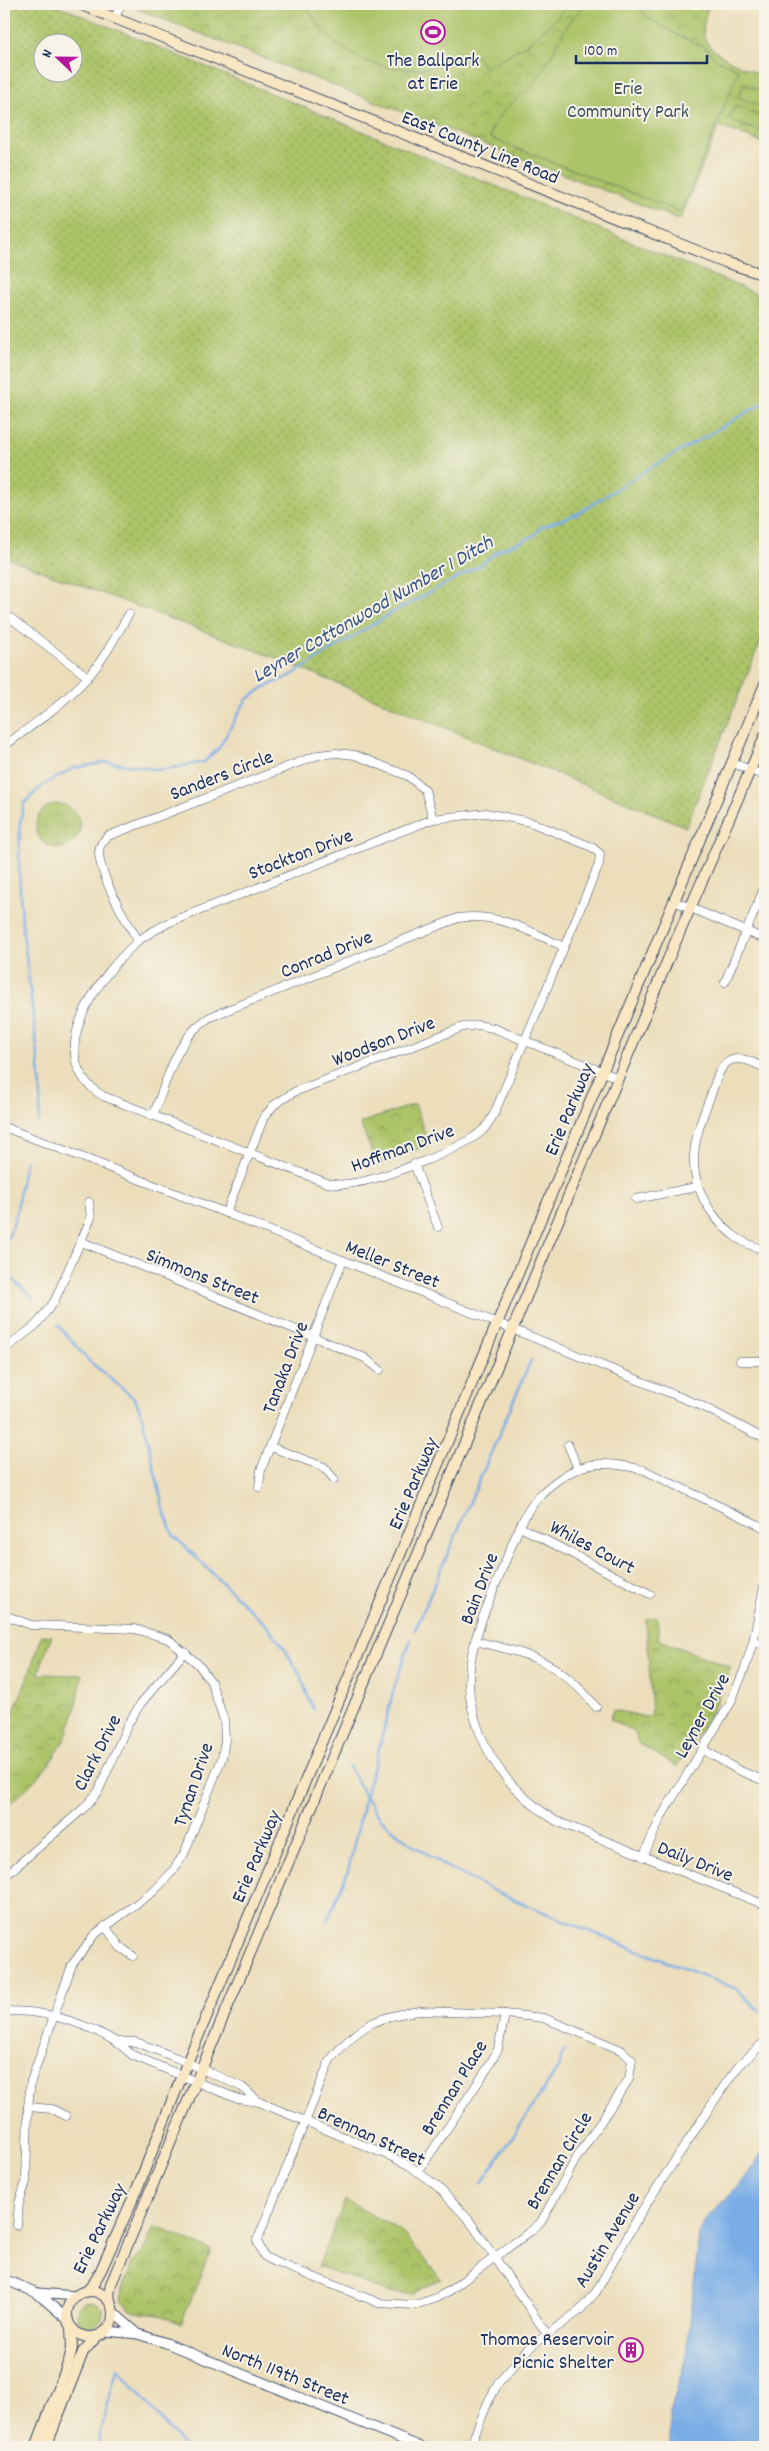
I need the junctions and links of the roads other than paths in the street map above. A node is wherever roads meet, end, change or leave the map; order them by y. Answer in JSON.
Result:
{"nodes":[{"id":1,"x":79,"y":4,"type":"edge"},
{"id":2,"x":121,"y":4,"type":"edge"},
{"id":3,"x":115,"y":18,"type":"junction"},
{"id":4,"x":764,"y":275,"type":"edge"},
{"id":5,"x":129,"y":614,"type":"dead end"},
{"id":6,"x":5,"y":617,"type":"edge"},
{"id":7,"x":88,"y":677,"type":"junction"},
{"id":8,"x":765,"y":684,"type":"edge"},
{"id":9,"x":765,"y":736,"type":"edge"},
{"id":10,"x":4,"y":746,"type":"edge"},
{"id":11,"x":732,"y":763,"type":"junction"},
{"id":12,"x":750,"y":770,"type":"junction"},
{"id":13,"x":765,"y":776,"type":"edge"},
{"id":14,"x":434,"y":819,"type":"junction"},
{"id":15,"x":600,"y":854,"type":"joint"},
{"id":16,"x":765,"y":886,"type":"edge"},
{"id":17,"x":674,"y":901,"type":"junction"},
{"id":18,"x":690,"y":908,"type":"junction"},
{"id":19,"x":746,"y":931,"type":"junction"},
{"id":20,"x":765,"y":938,"type":"edge"},
{"id":21,"x":138,"y":940,"type":"junction"},
{"id":22,"x":564,"y":947,"type":"junction"},
{"id":23,"x":725,"y":982,"type":"dead end"},
{"id":24,"x":525,"y":1041,"type":"junction"},
{"id":25,"x":74,"y":1048,"type":"joint"},
{"id":26,"x":765,"y":1068,"type":"edge"},
{"id":27,"x":603,"y":1073,"type":"junction"},
{"id":28,"x":618,"y":1078,"type":"junction"},
{"id":29,"x":153,"y":1116,"type":"junction"},
{"id":30,"x":4,"y":1127,"type":"edge"},
{"id":31,"x":248,"y":1154,"type":"junction"},
{"id":32,"x":414,"y":1164,"type":"junction"},
{"id":33,"x":696,"y":1187,"type":"junction"},
{"id":34,"x":636,"y":1199,"type":"dead end"},
{"id":35,"x":89,"y":1202,"type":"dead end"},
{"id":36,"x":226,"y":1213,"type":"junction"},
{"id":37,"x":438,"y":1227,"type":"dead end"},
{"id":38,"x":82,"y":1242,"type":"junction"},
{"id":39,"x":765,"y":1250,"type":"edge"},
{"id":40,"x":342,"y":1260,"type":"junction"},
{"id":41,"x":497,"y":1324,"type":"junction"},
{"id":42,"x":512,"y":1330,"type":"junction"},
{"id":43,"x":313,"y":1337,"type":"junction"},
{"id":44,"x":4,"y":1350,"type":"edge"},
{"id":45,"x":740,"y":1361,"type":"dead end"},
{"id":46,"x":765,"y":1361,"type":"edge"},
{"id":47,"x":380,"y":1370,"type":"dead end"},
{"id":48,"x":765,"y":1439,"type":"edge"},
{"id":49,"x":568,"y":1445,"type":"dead end"},
{"id":50,"x":271,"y":1446,"type":"junction"},
{"id":51,"x":578,"y":1469,"type":"junction"},
{"id":52,"x":334,"y":1479,"type":"dead end"},
{"id":53,"x":259,"y":1487,"type":"dead end"},
{"id":54,"x":520,"y":1527,"type":"junction"},
{"id":55,"x":765,"y":1528,"type":"edge"},
{"id":56,"x":765,"y":1581,"type":"edge"},
{"id":57,"x":650,"y":1594,"type":"dead end"},
{"id":58,"x":4,"y":1615,"type":"edge"},
{"id":59,"x":475,"y":1641,"type":"junction"},
{"id":60,"x":753,"y":1642,"type":"junction"},
{"id":61,"x":765,"y":1645,"type":"edge"},
{"id":62,"x":185,"y":1652,"type":"junction"},
{"id":63,"x":596,"y":1707,"type":"dead end"},
{"id":64,"x":704,"y":1750,"type":"junction"},
{"id":65,"x":765,"y":1781,"type":"edge"},
{"id":66,"x":643,"y":1857,"type":"junction"},
{"id":67,"x":4,"y":1877,"type":"edge"},
{"id":68,"x":765,"y":1905,"type":"edge"},
{"id":69,"x":105,"y":1926,"type":"junction"},
{"id":70,"x":133,"y":1956,"type":"dead end"},
{"id":71,"x":4,"y":2012,"type":"edge"},
{"id":72,"x":505,"y":2014,"type":"junction"},
{"id":73,"x":53,"y":2015,"type":"junction"},
{"id":74,"x":765,"y":2041,"type":"edge"},
{"id":75,"x":119,"y":2042,"type":"junction"},
{"id":76,"x":187,"y":2063,"type":"junction"},
{"id":77,"x":201,"y":2069,"type":"junction"},
{"id":78,"x":182,"y":2076,"type":"junction"},
{"id":79,"x":196,"y":2081,"type":"junction"},
{"id":80,"x":259,"y":2102,"type":"junction"},
{"id":81,"x":28,"y":2107,"type":"junction"},
{"id":82,"x":66,"y":2116,"type":"dead end"},
{"id":83,"x":304,"y":2120,"type":"junction"},
{"id":84,"x":418,"y":2172,"type":"junction"},
{"id":85,"x":17,"y":2225,"type":"dead end"},
{"id":86,"x":494,"y":2257,"type":"junction"},
{"id":87,"x":4,"y":2279,"type":"edge"},
{"id":88,"x":86,"y":2292,"type":"junction"},
{"id":89,"x":37,"y":2293,"type":"junction"},
{"id":90,"x":76,"y":2296,"type":"junction"},
{"id":91,"x":113,"y":2309,"type":"junction"},
{"id":92,"x":69,"y":2323,"type":"junction"},
{"id":93,"x":102,"y":2333,"type":"junction"},
{"id":94,"x":138,"y":2334,"type":"junction"},
{"id":95,"x":547,"y":2334,"type":"junction"},
{"id":96,"x":36,"y":2447,"type":"edge"},
{"id":97,"x":46,"y":2447,"type":"edge"},
{"id":98,"x":421,"y":2447,"type":"edge"},
{"id":99,"x":470,"y":2447,"type":"edge"}],
"edges":[{"from":1,"to":3,"type":"main road","name":"East County Line Road"},
{"from":2,"to":3,"type":"street"},
{"from":3,"to":4,"type":"main road","name":"East County Line Road"},
{"from":5,"to":7,"type":"street"},
{"from":6,"to":7,"type":"street"},
{"from":7,"to":10,"type":"street"},
{"from":8,"to":11,"type":"main road","name":"Erie Parkway"},
{"from":9,"to":12,"type":"main road","name":"Erie Parkway"},
{"from":11,"to":12,"type":"street"},
{"from":11,"to":17,"type":"main road","name":"Erie Parkway"},
{"from":12,"to":13,"type":"street"},
{"from":12,"to":18,"type":"main road","name":"Erie Parkway"},
{"from":14,"to":15,"type":"street","name":"Stockton Drive"},
{"from":14,"to":21,"type":"street","name":"Stockton Drive"},
{"from":14,"to":21,"type":"street","name":"Sanders Circle"},
{"from":15,"to":22,"type":"street","name":"Hoffman Drive"},
{"from":16,"to":19,"type":"street"},
{"from":17,"to":18,"type":"street"},
{"from":17,"to":27,"type":"main road","name":"Erie Parkway"},
{"from":18,"to":19,"type":"street"},
{"from":18,"to":28,"type":"main road","name":"Erie Parkway"},
{"from":19,"to":20,"type":"street"},
{"from":19,"to":23,"type":"street"},
{"from":21,"to":25,"type":"street","name":"Stockton Drive"},
{"from":22,"to":24,"type":"street","name":"Hoffman Drive"},
{"from":22,"to":29,"type":"street","name":"Conrad Drive"},
{"from":24,"to":27,"type":"street","name":"Woodson Drive"},
{"from":24,"to":31,"type":"street","name":"Woodson Drive"},
{"from":24,"to":32,"type":"street","name":"Hoffman Drive"},
{"from":25,"to":29,"type":"street","name":"Hoffman Drive"},
{"from":26,"to":33,"type":"street"},
{"from":27,"to":28,"type":"street","name":"Woodson Drive"},
{"from":27,"to":41,"type":"main road","name":"Erie Parkway"},
{"from":28,"to":42,"type":"main road","name":"Erie Parkway"},
{"from":29,"to":31,"type":"street","name":"Hoffman Drive"},
{"from":30,"to":36,"type":"street","name":"Meller Street"},
{"from":31,"to":32,"type":"street","name":"Hoffman Drive"},
{"from":31,"to":36,"type":"street","name":"Woodson Drive"},
{"from":32,"to":37,"type":"street"},
{"from":33,"to":34,"type":"street"},
{"from":33,"to":39,"type":"street"},
{"from":35,"to":38,"type":"street"},
{"from":36,"to":40,"type":"street","name":"Meller Street"},
{"from":38,"to":43,"type":"street","name":"Simmons Street"},
{"from":38,"to":44,"type":"street"},
{"from":40,"to":41,"type":"street","name":"Meller Street"},
{"from":40,"to":43,"type":"street","name":"Tanaka Drive"},
{"from":41,"to":42,"type":"street","name":"Meller Street"},
{"from":41,"to":76,"type":"main road","name":"Erie Parkway"},
{"from":42,"to":48,"type":"street","name":"Meller Street"},
{"from":42,"to":77,"type":"main road","name":"Erie Parkway"},
{"from":43,"to":47,"type":"street","name":"Simmons Street"},
{"from":43,"to":50,"type":"street","name":"Tanaka Drive"},
{"from":45,"to":46,"type":"street"},
{"from":49,"to":51,"type":"street"},
{"from":50,"to":52,"type":"street"},
{"from":50,"to":53,"type":"street","name":"Tanaka Drive"},
{"from":51,"to":54,"type":"street","name":"Bain Drive"},
{"from":51,"to":55,"type":"street","name":"Bain Drive"},
{"from":54,"to":57,"type":"street","name":"Whiles Court"},
{"from":54,"to":59,"type":"street","name":"Bain Drive"},
{"from":56,"to":60,"type":"street","name":"Leyner Drive"},
{"from":58,"to":62,"type":"street","name":"Tynan Drive"},
{"from":59,"to":63,"type":"street"},
{"from":59,"to":66,"type":"street","name":"Bain Drive"},
{"from":60,"to":61,"type":"street"},
{"from":60,"to":64,"type":"street","name":"Leyner Drive"},
{"from":62,"to":67,"type":"street","name":"Clark Drive"},
{"from":62,"to":69,"type":"street","name":"Tynan Drive"},
{"from":64,"to":65,"type":"street"},
{"from":64,"to":66,"type":"street","name":"Leyner Drive"},
{"from":66,"to":68,"type":"street","name":"Daily Drive"},
{"from":69,"to":70,"type":"street"},
{"from":69,"to":73,"type":"street","name":"Tynan Drive"},
{"from":71,"to":73,"type":"street","name":"Brennan Street"},
{"from":72,"to":83,"type":"street","name":"Brennan Circle"},
{"from":72,"to":84,"type":"street","name":"Brennan Place"},
{"from":72,"to":86,"type":"street","name":"Brennan Circle"},
{"from":73,"to":75,"type":"street","name":"Brennan Street"},
{"from":73,"to":81,"type":"street","name":"Tynan Drive"},
{"from":74,"to":95,"type":"street","name":"Austin Avenue"},
{"from":75,"to":76,"type":"street","name":"Brennan Street"},
{"from":75,"to":78,"type":"street","name":"Brennan Street"},
{"from":76,"to":77,"type":"street","name":"Brennan Street"},
{"from":76,"to":78,"type":"main road","name":"Erie Parkway"},
{"from":77,"to":79,"type":"main road","name":"Erie Parkway"},
{"from":77,"to":80,"type":"street","name":"Brennan Street"},
{"from":78,"to":79,"type":"street","name":"Brennan Street"},
{"from":78,"to":88,"type":"main road","name":"Erie Parkway"},
{"from":79,"to":80,"type":"street","name":"Brennan Street"},
{"from":79,"to":91,"type":"main road","name":"Erie Parkway"},
{"from":80,"to":83,"type":"street","name":"Brennan Street"},
{"from":81,"to":82,"type":"street"},
{"from":81,"to":85,"type":"street","name":"Tynan Drive"},
{"from":83,"to":84,"type":"street","name":"Brennan Street"},
{"from":83,"to":86,"type":"street","name":"Brennan Circle"},
{"from":84,"to":86,"type":"street","name":"Brennan Street"},
{"from":86,"to":95,"type":"street","name":"Brennan Street"},
{"from":87,"to":89,"type":"street"},
{"from":88,"to":90,"type":"main road"},
{"from":88,"to":91,"type":"main road"},
{"from":89,"to":90,"type":"street"},
{"from":89,"to":92,"type":"street"},
{"from":90,"to":92,"type":"main road"},
{"from":91,"to":93,"type":"main road"},
{"from":91,"to":94,"type":"street","name":"North 119th Street"},
{"from":92,"to":93,"type":"main road"},
{"from":92,"to":96,"type":"main road"},
{"from":93,"to":94,"type":"street","name":"North 119th Street"},
{"from":93,"to":97,"type":"main road"},
{"from":94,"to":98,"type":"street","name":"North 119th Street"},
{"from":95,"to":99,"type":"street","name":"Austin Avenue"}]}
